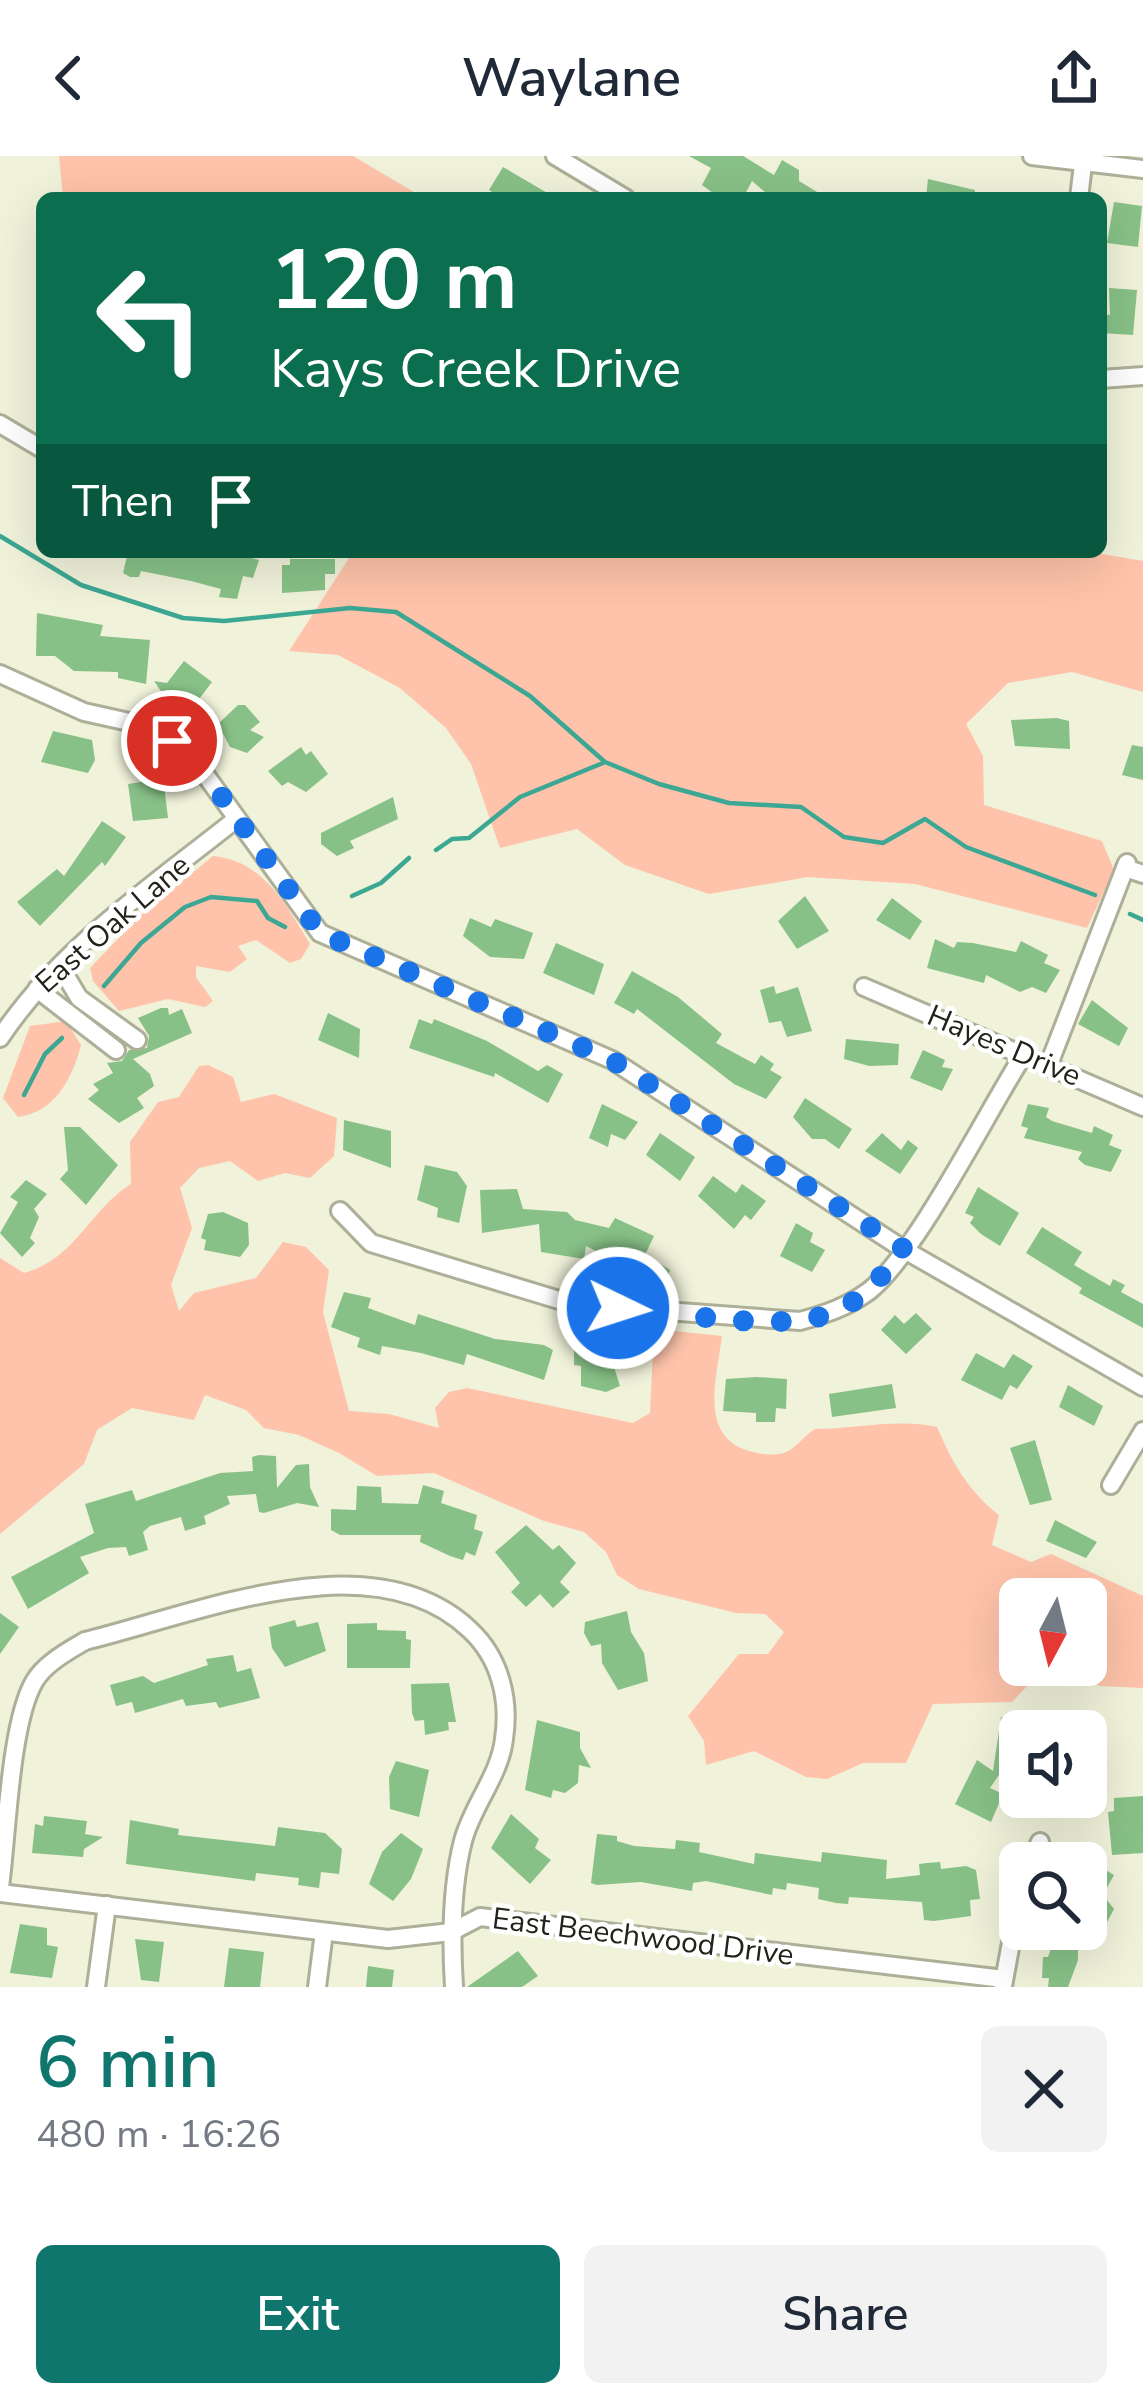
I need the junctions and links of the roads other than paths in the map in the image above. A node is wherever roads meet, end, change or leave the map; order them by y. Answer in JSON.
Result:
{"nodes":[{"id":1,"x":555,"y":156,"type":"edge"},
{"id":2,"x":1032,"y":156,"type":"edge"},
{"id":3,"x":1084,"y":159,"type":"edge"},
{"id":4,"x":1143,"y":169,"type":"edge"},
{"id":5,"x":616,"y":192,"type":"edge"},
{"id":6,"x":1080,"y":192,"type":"edge"},
{"id":7,"x":1143,"y":376,"type":"edge"},
{"id":8,"x":1107,"y":379,"type":"edge"},
{"id":9,"x":0,"y":424,"type":"edge"},
{"id":10,"x":36,"y":445,"type":"edge"},
{"id":11,"x":0,"y":674,"type":"edge"},
{"id":12,"x":236,"y":820,"type":"junction"},
{"id":13,"x":1132,"y":868,"type":"edge"},
{"id":14,"x":60,"y":966,"type":"junction"},
{"id":15,"x":864,"y":986,"type":"dead end"},
{"id":16,"x":37,"y":989,"type":"junction"},
{"id":17,"x":0,"y":1038,"type":"edge"},
{"id":18,"x":136,"y":1040,"type":"dead end"},
{"id":19,"x":116,"y":1050,"type":"dead end"},
{"id":20,"x":1024,"y":1054,"type":"junction"},
{"id":21,"x":1049,"y":1064,"type":"junction"},
{"id":22,"x":1143,"y":1107,"type":"edge"},
{"id":23,"x":340,"y":1211,"type":"dead end"},
{"id":24,"x":904,"y":1249,"type":"junction"},
{"id":25,"x":1143,"y":1387,"type":"edge"},
{"id":26,"x":1143,"y":1431,"type":"edge"},
{"id":27,"x":1111,"y":1485,"type":"dead end"},
{"id":28,"x":0,"y":1890,"type":"edge"},
{"id":29,"x":107,"y":1906,"type":"junction"},
{"id":30,"x":324,"y":1932,"type":"junction"},
{"id":31,"x":451,"y":1932,"type":"junction"},
{"id":32,"x":1009,"y":1950,"type":"edge"},
{"id":33,"x":1003,"y":1983,"type":"edge"},
{"id":34,"x":96,"y":1987,"type":"edge"},
{"id":35,"x":317,"y":1987,"type":"edge"},
{"id":36,"x":454,"y":1987,"type":"edge"}],
"edges":[{"from":1,"to":5,"type":"street"},
{"from":2,"to":3,"type":"street"},
{"from":3,"to":4,"type":"street"},
{"from":3,"to":6,"type":"street"},
{"from":7,"to":8,"type":"street"},
{"from":9,"to":10,"type":"street"},
{"from":11,"to":12,"type":"street"},
{"from":12,"to":14,"type":"street","name":"East Oak Lane"},
{"from":12,"to":24,"type":"street"},
{"from":13,"to":21,"type":"street"},
{"from":14,"to":16,"type":"street","name":"East Oak Lane"},
{"from":14,"to":18,"type":"street"},
{"from":15,"to":20,"type":"street","name":"Hayes Drive"},
{"from":16,"to":17,"type":"street","name":"East Oak Lane"},
{"from":16,"to":19,"type":"street"},
{"from":20,"to":21,"type":"street","name":"Hayes Drive"},
{"from":20,"to":24,"type":"street"},
{"from":21,"to":22,"type":"street","name":"Hayes Drive"},
{"from":23,"to":24,"type":"street"},
{"from":24,"to":25,"type":"street"},
{"from":26,"to":27,"type":"street"},
{"from":28,"to":29,"type":"street","name":"East Beechwood Drive"},
{"from":28,"to":31,"type":"street"},
{"from":29,"to":30,"type":"street","name":"East Beechwood Drive"},
{"from":29,"to":34,"type":"street"},
{"from":30,"to":31,"type":"street","name":"East Beechwood Drive"},
{"from":30,"to":35,"type":"street"},
{"from":31,"to":33,"type":"street","name":"East Beechwood Drive"},
{"from":31,"to":36,"type":"street"},
{"from":32,"to":33,"type":"street"}]}
